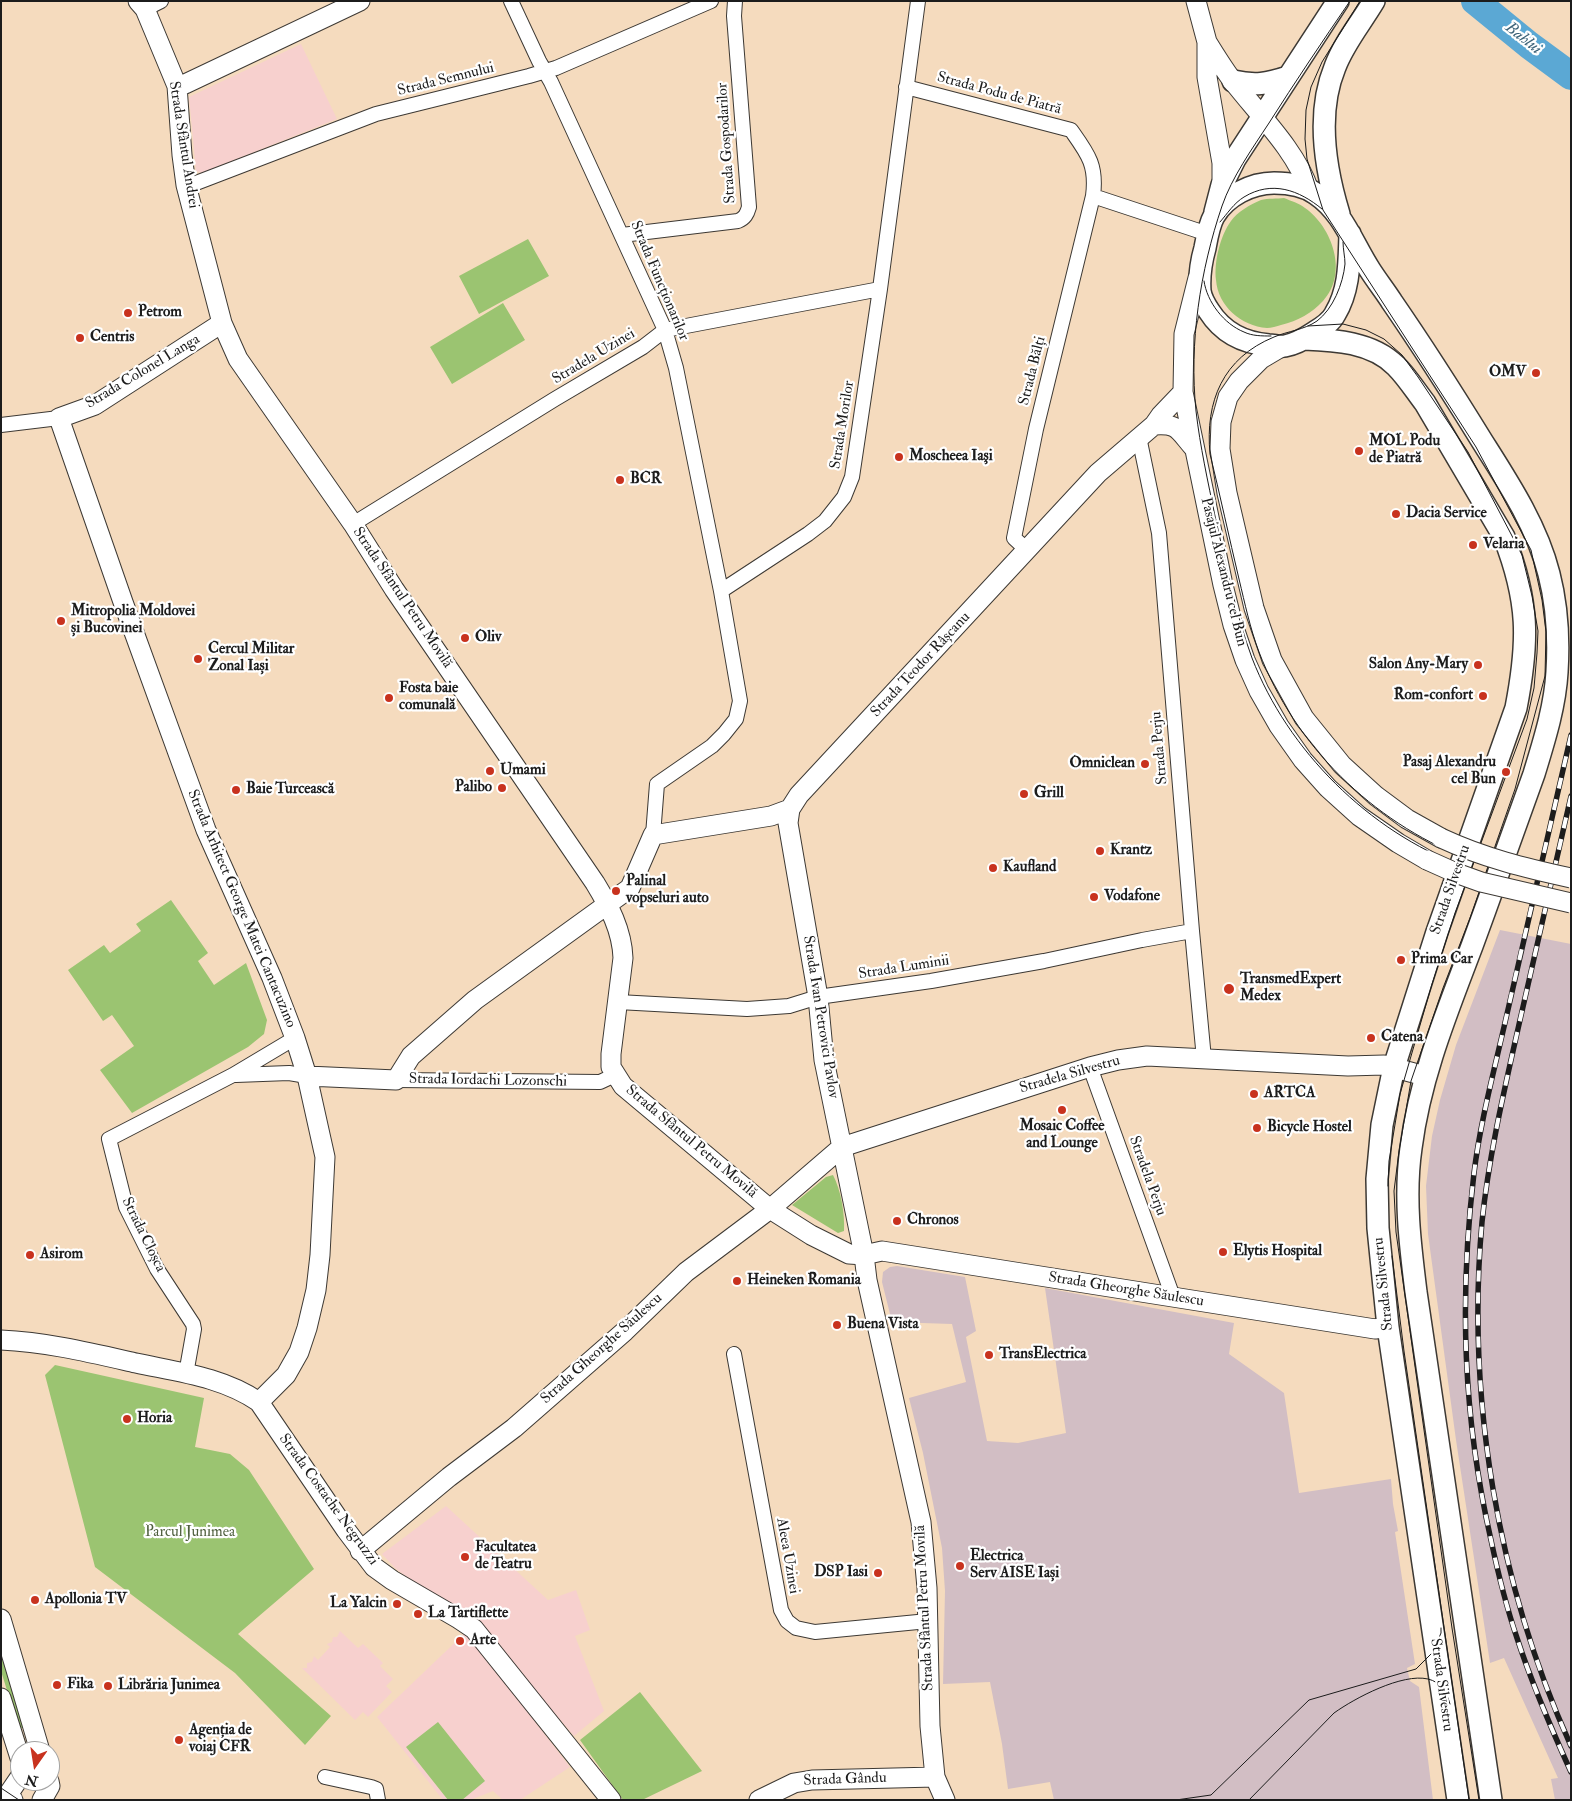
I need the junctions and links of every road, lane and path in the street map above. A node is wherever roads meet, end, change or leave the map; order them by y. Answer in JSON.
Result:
{"nodes":[{"id":1,"x":360,"y":1,"type":"edge"},
{"id":2,"x":511,"y":1,"type":"edge"},
{"id":3,"x":711,"y":1,"type":"edge"},
{"id":4,"x":736,"y":1,"type":"edge"},
{"id":5,"x":918,"y":1,"type":"edge"},
{"id":6,"x":1196,"y":1,"type":"edge"},
{"id":7,"x":1338,"y":1,"type":"edge"},
{"id":8,"x":148,"y":4,"type":"edge"},
{"id":9,"x":1372,"y":4,"type":"edge"},
{"id":10,"x":1207,"y":42,"type":"junction"},
{"id":11,"x":545,"y":72,"type":"junction"},
{"id":12,"x":1288,"y":77,"type":"junction"},
{"id":13,"x":1233,"y":81,"type":"junction"},
{"id":14,"x":177,"y":86,"type":"junction"},
{"id":15,"x":906,"y":87,"type":"junction"},
{"id":16,"x":1262,"y":116,"type":"junction"},
{"id":17,"x":186,"y":185,"type":"junction"},
{"id":18,"x":1222,"y":186,"type":"junction"},
{"id":19,"x":1309,"y":190,"type":"junction"},
{"id":20,"x":1093,"y":196,"type":"junction"},
{"id":21,"x":1210,"y":226,"type":"junction"},
{"id":22,"x":1345,"y":226,"type":"junction"},
{"id":23,"x":622,"y":235,"type":"junction"},
{"id":24,"x":1200,"y":272,"type":"junction"},
{"id":25,"x":880,"y":289,"type":"junction"},
{"id":26,"x":222,"y":323,"type":"junction"},
{"id":27,"x":665,"y":330,"type":"junction"},
{"id":28,"x":1304,"y":339,"type":"junction"},
{"id":29,"x":1284,"y":346,"type":"junction"},
{"id":30,"x":1183,"y":392,"type":"junction"},
{"id":31,"x":59,"y":418,"type":"junction"},
{"id":32,"x":1,"y":425,"type":"edge"},
{"id":33,"x":1154,"y":425,"type":"junction"},
{"id":34,"x":1139,"y":437,"type":"junction"},
{"id":35,"x":1194,"y":448,"type":"junction"},
{"id":36,"x":352,"y":524,"type":"junction"},
{"id":37,"x":1027,"y":550,"type":"junction"},
{"id":38,"x":722,"y":592,"type":"junction"},
{"id":39,"x":790,"y":809,"type":"junction"},
{"id":40,"x":652,"y":834,"type":"junction"},
{"id":41,"x":1571,"y":878,"type":"edge"},
{"id":42,"x":1571,"y":903,"type":"edge"},
{"id":43,"x":608,"y":905,"type":"junction"},
{"id":44,"x":1192,"y":931,"type":"junction"},
{"id":45,"x":818,"y":997,"type":"junction"},
{"id":46,"x":618,"y":1002,"type":"junction"},
{"id":47,"x":295,"y":1038,"type":"junction"},
{"id":48,"x":1204,"y":1059,"type":"junction"},
{"id":49,"x":1090,"y":1067,"type":"junction"},
{"id":50,"x":1394,"y":1067,"type":"junction"},
{"id":51,"x":615,"y":1074,"type":"junction"},
{"id":52,"x":233,"y":1075,"type":"junction"},
{"id":53,"x":307,"y":1076,"type":"junction"},
{"id":54,"x":1425,"y":1076,"type":"junction"},
{"id":55,"x":396,"y":1080,"type":"junction"},
{"id":56,"x":842,"y":1146,"type":"junction"},
{"id":57,"x":770,"y":1209,"type":"junction"},
{"id":58,"x":864,"y":1254,"type":"junction"},
{"id":59,"x":1173,"y":1297,"type":"junction"},
{"id":60,"x":1388,"y":1327,"type":"junction"},
{"id":61,"x":1,"y":1340,"type":"edge"},
{"id":62,"x":734,"y":1354,"type":"dead end"},
{"id":63,"x":186,"y":1374,"type":"junction"},
{"id":64,"x":259,"y":1402,"type":"junction"},
{"id":65,"x":360,"y":1551,"type":"junction"},
{"id":66,"x":1,"y":1619,"type":"edge"},
{"id":67,"x":928,"y":1621,"type":"junction"},
{"id":68,"x":1,"y":1698,"type":"edge"},
{"id":69,"x":15,"y":1741,"type":"edge"},
{"id":70,"x":37,"y":1741,"type":"edge"},
{"id":71,"x":325,"y":1777,"type":"dead end"},
{"id":72,"x":935,"y":1778,"type":"junction"},
{"id":73,"x":378,"y":1800,"type":"edge"},
{"id":74,"x":611,"y":1800,"type":"edge"},
{"id":75,"x":759,"y":1800,"type":"edge"},
{"id":76,"x":945,"y":1800,"type":"edge"},
{"id":77,"x":1458,"y":1800,"type":"edge"},
{"id":78,"x":1491,"y":1800,"type":"edge"}],
"edges":[{"from":1,"to":14,"type":"street"},
{"from":2,"to":11,"type":"street","name":"Strada Funcționarilor"},
{"from":3,"to":11,"type":"street","name":"Strada Semnului"},
{"from":4,"to":23,"type":"street","name":"Strada Gospodarilor"},
{"from":5,"to":15,"type":"street","name":"Strada Morilor"},
{"from":6,"to":10,"type":"street"},
{"from":7,"to":12,"type":"main road"},
{"from":8,"to":14,"type":"street","name":"Strada Sfântul Andrei"},
{"from":9,"to":22,"type":"main road"},
{"from":10,"to":13,"type":"street"},
{"from":10,"to":18,"type":"street"},
{"from":11,"to":17,"type":"street","name":"Strada Semnului"},
{"from":11,"to":23,"type":"street","name":"Strada Funcționarilor"},
{"from":12,"to":13,"type":"main road"},
{"from":12,"to":16,"type":"main road"},
{"from":13,"to":16,"type":"street"},
{"from":14,"to":17,"type":"street","name":"Strada Sfântul Andrei"},
{"from":15,"to":20,"type":"street","name":"Strada Podu de Piatră"},
{"from":15,"to":25,"type":"street","name":"Strada Morilor"},
{"from":16,"to":18,"type":"main road"},
{"from":16,"to":19,"type":"street"},
{"from":17,"to":26,"type":"street","name":"Strada Sfântul Andrei"},
{"from":18,"to":21,"type":"main road"},
{"from":19,"to":21,"type":"main road"},
{"from":19,"to":22,"type":"main road"},
{"from":20,"to":21,"type":"street"},
{"from":20,"to":37,"type":"street","name":"Strada Bălți"},
{"from":21,"to":24,"type":"main road"},
{"from":22,"to":28,"type":"main road"},
{"from":22,"to":54,"type":"main road","name":"Strada Silvestru"},
{"from":23,"to":27,"type":"street","name":"Strada Funcționarilor"},
{"from":24,"to":29,"type":"main road"},
{"from":24,"to":30,"type":"street","name":"Pasajul Alexandru cel Bun"},
{"from":25,"to":27,"type":"street","name":"Stradela Uzinei"},
{"from":25,"to":38,"type":"street","name":"Strada Morilor"},
{"from":26,"to":31,"type":"street","name":"Strada Colonel Langa"},
{"from":26,"to":36,"type":"street","name":"Strada Sfântul Petru Movilă"},
{"from":27,"to":36,"type":"street","name":"Stradela Uzinei"},
{"from":27,"to":38,"type":"street","name":"Strada Funcționarilor"},
{"from":28,"to":29,"type":"main road"},
{"from":28,"to":50,"type":"main road","name":"Strada Silvestru"},
{"from":29,"to":41,"type":"street","name":"Pasajul Alexandru cel Bun","bridge":true},
{"from":30,"to":33,"type":"street","name":"Strada Teodor Râșcanu"},
{"from":30,"to":35,"type":"street","name":"Pasajul Alexandru cel Bun"},
{"from":31,"to":32,"type":"street","name":"Strada Colonel Langa"},
{"from":31,"to":47,"type":"street","name":"Strada Arhitect George Matei Cantacuzino"},
{"from":33,"to":34,"type":"street","name":"Strada Teodor Râșcanu"},
{"from":33,"to":35,"type":"street"},
{"from":34,"to":37,"type":"street","name":"Strada Teodor Râșcanu"},
{"from":34,"to":44,"type":"street","name":"Strada Perju"},
{"from":35,"to":42,"type":"street","name":"Pasajul Alexandru cel Bun","bridge":true},
{"from":36,"to":43,"type":"street","name":"Strada Sfântul Petru Movilă"},
{"from":37,"to":39,"type":"street","name":"Strada Teodor Râșcanu"},
{"from":38,"to":40,"type":"street"},
{"from":39,"to":40,"type":"street"},
{"from":39,"to":45,"type":"street","name":"Strada Ivan Petrovici Pavlov"},
{"from":40,"to":43,"type":"street","name":"Strada Iordachi Lozonschi"},
{"from":43,"to":46,"type":"street","name":"Strada Sfântul Petru Movilă"},
{"from":43,"to":55,"type":"street","name":"Strada Iordachi Lozonschi"},
{"from":44,"to":45,"type":"street","name":"Strada Luminii"},
{"from":44,"to":48,"type":"street","name":"Strada Perju"},
{"from":45,"to":46,"type":"street","name":"Strada Luminii"},
{"from":45,"to":56,"type":"street","name":"Strada Ivan Petrovici Pavlov"},
{"from":46,"to":51,"type":"street","name":"Strada Sfântul Petru Movilă"},
{"from":47,"to":52,"type":"street","name":"Strada Cloșca"},
{"from":47,"to":53,"type":"street","name":"Strada Arhitect George Matei Cantacuzino"},
{"from":48,"to":49,"type":"street","name":"Stradela Silvestru"},
{"from":48,"to":50,"type":"street","name":"Stradela Silvestru"},
{"from":49,"to":56,"type":"street","name":"Stradela Silvestru"},
{"from":49,"to":59,"type":"street","name":"Stradela Perju"},
{"from":50,"to":54,"type":"street","name":"Stradela Silvestru"},
{"from":50,"to":60,"type":"main road","name":"Strada Silvestru"},
{"from":51,"to":55,"type":"street","name":"Strada Iordachi Lozonschi"},
{"from":51,"to":57,"type":"street","name":"Strada Sfântul Petru Movilă"},
{"from":52,"to":53,"type":"street","name":"Strada Cloșca"},
{"from":52,"to":63,"type":"street","name":"Strada Cloșca"},
{"from":53,"to":55,"type":"street","name":"Strada Cloșca"},
{"from":53,"to":64,"type":"street","name":"Strada Arhitect George Matei Cantacuzino"},
{"from":54,"to":78,"type":"main road","name":"Strada Silvestru"},
{"from":56,"to":57,"type":"street","name":"Strada Gheorghe Săulescu"},
{"from":56,"to":58,"type":"street","name":"Strada Ivan Petrovici Pavlov"},
{"from":57,"to":58,"type":"street","name":"Strada Sfântul Petru Movilă"},
{"from":57,"to":65,"type":"street","name":"Strada Gheorghe Săulescu"},
{"from":58,"to":59,"type":"street","name":"Strada Gheorghe Săulescu"},
{"from":58,"to":67,"type":"street","name":"Strada Sfântul Petru Movilă"},
{"from":59,"to":60,"type":"street","name":"Strada Gheorghe Săulescu"},
{"from":60,"to":77,"type":"main road","name":"Strada Silvestru"},
{"from":61,"to":63,"type":"street","name":"Strada Costache Negruzzi"},
{"from":62,"to":67,"type":"street","name":"Aleea Uzinei"},
{"from":63,"to":64,"type":"street","name":"Strada Costache Negruzzi"},
{"from":64,"to":65,"type":"street","name":"Strada Costache Negruzzi"},
{"from":65,"to":74,"type":"street","name":"Strada Costache Negruzzi"},
{"from":66,"to":70,"type":"street"},
{"from":67,"to":72,"type":"street","name":"Strada Sfântul Petru Movilă"},
{"from":68,"to":69,"type":"street"},
{"from":71,"to":73,"type":"street"},
{"from":72,"to":75,"type":"street","name":"Strada Gându"},
{"from":72,"to":76,"type":"street","name":"Strada Sfântul Petru Movilă"}]}
